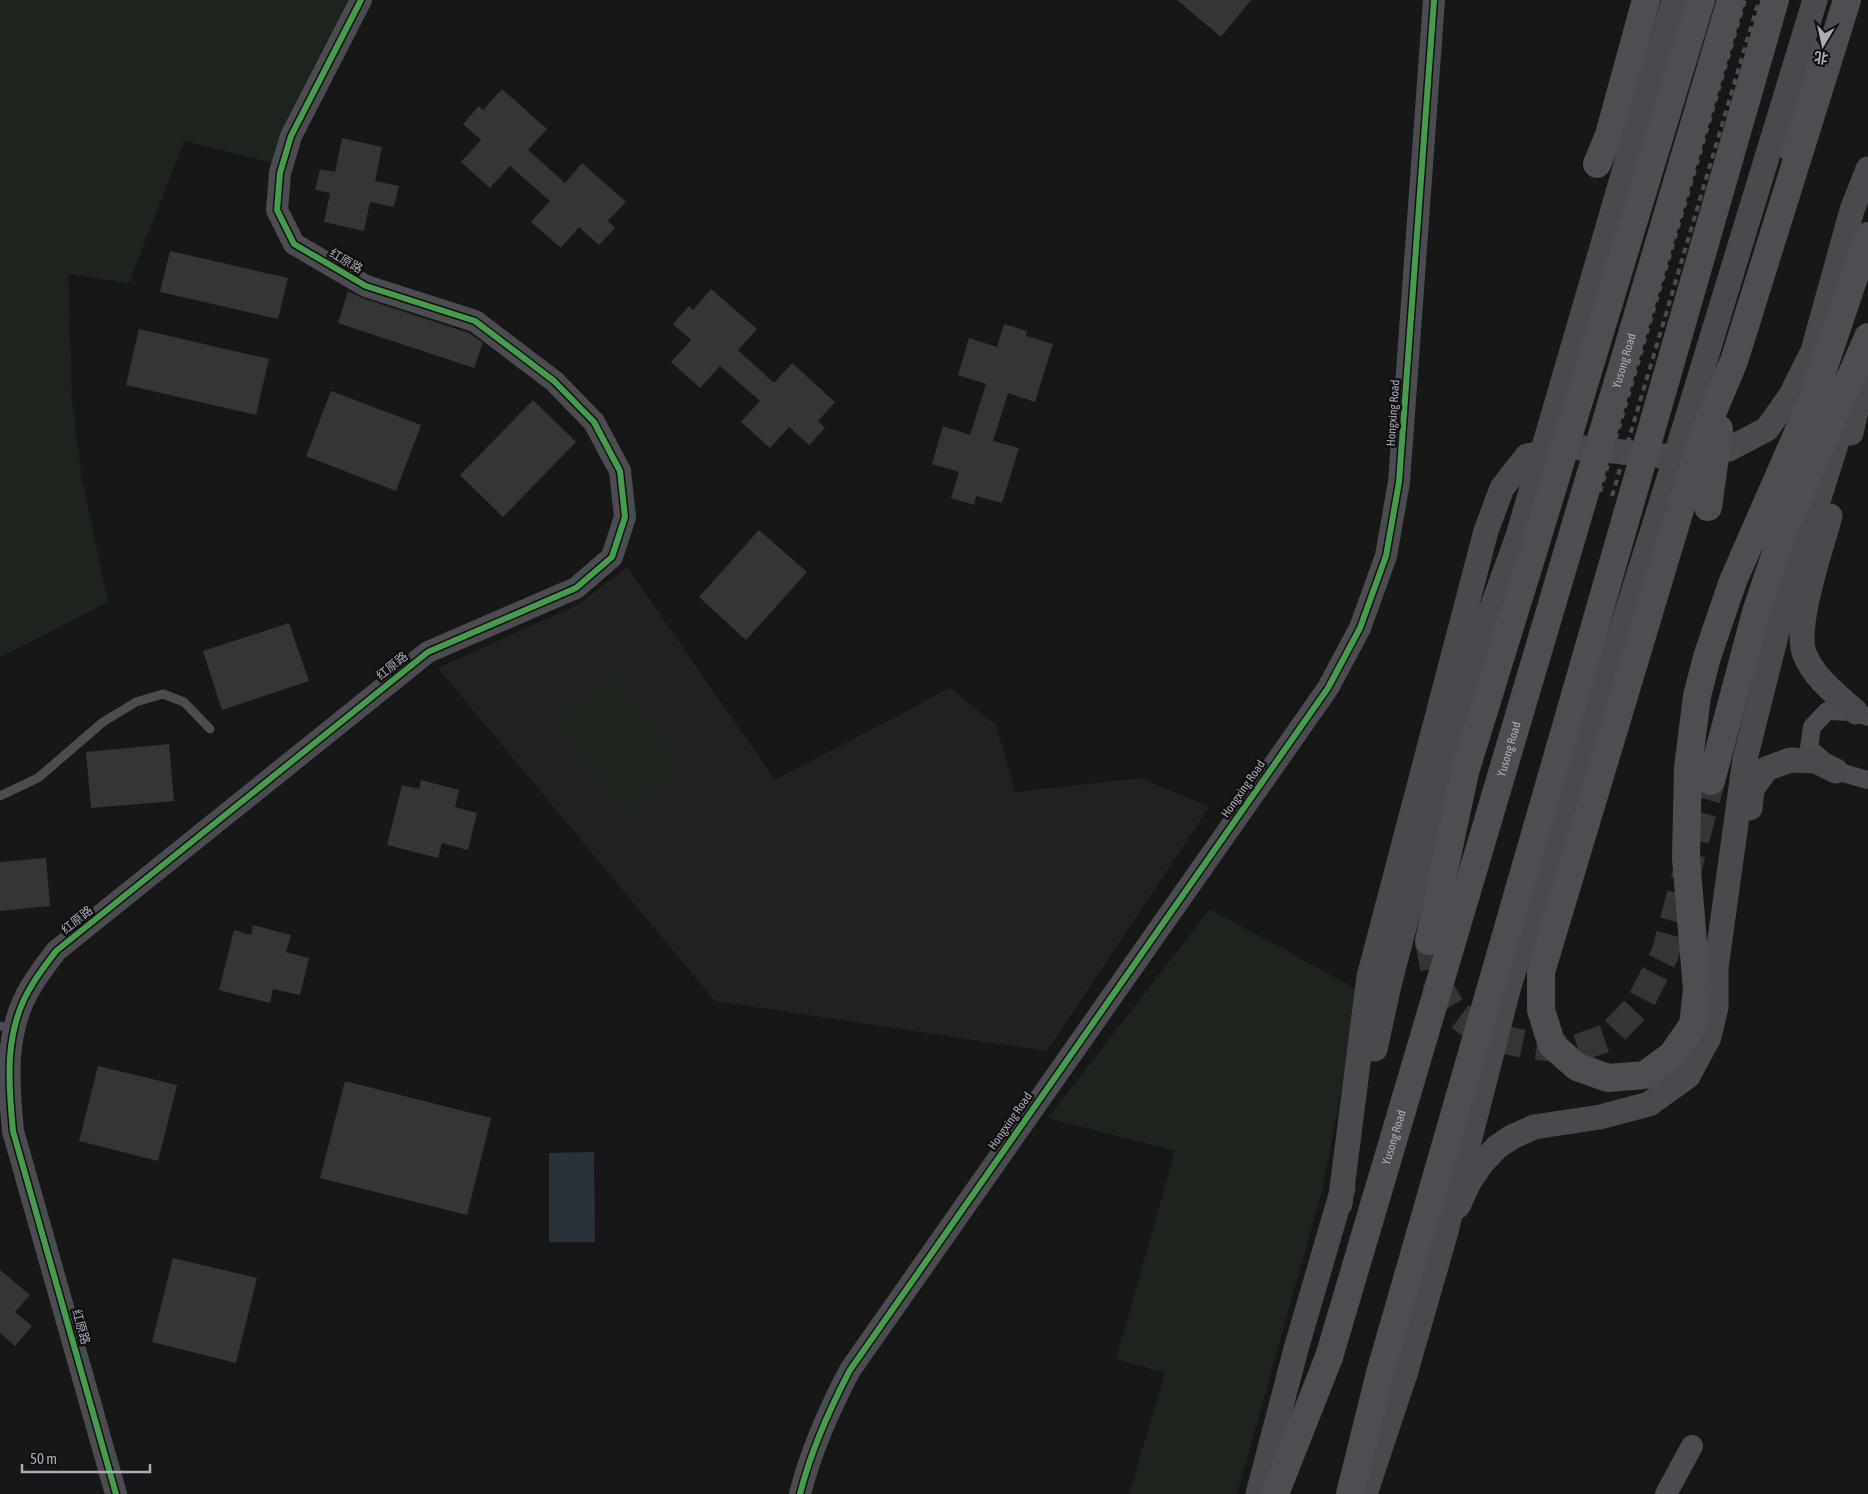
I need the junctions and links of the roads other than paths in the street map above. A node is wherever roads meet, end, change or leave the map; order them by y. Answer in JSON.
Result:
{"nodes":[{"id":1,"x":361,"y":0,"type":"edge"},
{"id":2,"x":1434,"y":0,"type":"edge"},
{"id":3,"x":1646,"y":0,"type":"edge"},
{"id":4,"x":1674,"y":0,"type":"edge"},
{"id":5,"x":1701,"y":0,"type":"edge"},
{"id":6,"x":1731,"y":0,"type":"edge"},
{"id":7,"x":1775,"y":0,"type":"edge"},
{"id":8,"x":1847,"y":0,"type":"edge"},
{"id":9,"x":1813,"y":8,"type":"edge"},
{"id":10,"x":1609,"y":135,"type":"junction"},
{"id":11,"x":1660,"y":135,"type":"junction"},
{"id":12,"x":1597,"y":164,"type":"dead end"},
{"id":13,"x":1868,"y":169,"type":"edge"},
{"id":14,"x":1868,"y":236,"type":"edge"},
{"id":15,"x":1771,"y":240,"type":"junction"},
{"id":16,"x":1868,"y":337,"type":"edge"},
{"id":17,"x":1868,"y":344,"type":"edge"},
{"id":18,"x":1868,"y":355,"type":"edge"},
{"id":19,"x":1734,"y":361,"type":"junction"},
{"id":20,"x":1672,"y":502,"type":"junction"},
{"id":21,"x":1708,"y":507,"type":"dead end"},
{"id":22,"x":1528,"y":538,"type":"junction"},
{"id":23,"x":1862,"y":714,"type":"edge"},
{"id":24,"x":210,"y":728,"type":"dead end"},
{"id":25,"x":1836,"y":772,"type":"junction"},
{"id":26,"x":1868,"y":780,"type":"edge"},
{"id":27,"x":1710,"y":781,"type":"tunnel mouth"},
{"id":28,"x":0,"y":796,"type":"edge"},
{"id":29,"x":1429,"y":941,"type":"tunnel mouth"},
{"id":30,"x":1379,"y":981,"type":"junction"},
{"id":31,"x":1716,"y":1007,"type":"junction"},
{"id":32,"x":7,"y":1027,"type":"edge"},
{"id":33,"x":1445,"y":1235,"type":"junction"},
{"id":34,"x":1393,"y":1374,"type":"junction"},
{"id":35,"x":1692,"y":1446,"type":"dead end"},
{"id":36,"x":116,"y":1494,"type":"edge"},
{"id":37,"x":800,"y":1494,"type":"edge"},
{"id":38,"x":1258,"y":1494,"type":"edge"},
{"id":39,"x":1275,"y":1494,"type":"edge"},
{"id":40,"x":1350,"y":1494,"type":"edge"},
{"id":41,"x":1365,"y":1494,"type":"edge"},
{"id":42,"x":1666,"y":1494,"type":"edge"}],
"edges":[{"from":1,"to":32,"type":"street","name":"红原路"},
{"from":2,"to":37,"type":"street","name":"Hongxing Road"},
{"from":3,"to":10,"type":"highway"},
{"from":4,"to":10,"type":"main road"},
{"from":4,"to":11,"type":"highway","bridge":true},
{"from":4,"to":22,"type":"main road","bridge":true},
{"from":5,"to":11,"type":"highway","bridge":true},
{"from":6,"to":39,"type":"highway","name":"Yusong Road","bridge":true},
{"from":7,"to":34,"type":"highway","bridge":true},
{"from":8,"to":15,"type":"highway","bridge":true},
{"from":9,"to":15,"type":"highway","bridge":true},
{"from":9,"to":20,"type":"main road","bridge":true},
{"from":10,"to":12,"type":"highway"},
{"from":11,"to":22,"type":"highway","bridge":true},
{"from":13,"to":30,"type":"main road"},
{"from":14,"to":20,"type":"highway"},
{"from":15,"to":19,"type":"highway","bridge":true},
{"from":16,"to":27,"type":"highway"},
{"from":17,"to":31,"type":"main road"},
{"from":18,"to":23,"type":"main road"},
{"from":19,"to":20,"type":"highway","bridge":true},
{"from":19,"to":21,"type":"highway","bridge":true},
{"from":20,"to":33,"type":"main road","bridge":true},
{"from":22,"to":29,"type":"highway"},
{"from":22,"to":30,"type":"main road"},
{"from":23,"to":25,"type":"street"},
{"from":24,"to":28,"type":"lane"},
{"from":25,"to":26,"type":"street"},
{"from":25,"to":31,"type":"main road"},
{"from":30,"to":38,"type":"main road"},
{"from":31,"to":33,"type":"main road","bridge":true},
{"from":32,"to":36,"type":"street","name":"红原路"},
{"from":33,"to":34,"type":"main road","bridge":true},
{"from":34,"to":40,"type":"highway"},
{"from":34,"to":41,"type":"main road"},
{"from":35,"to":42,"type":"street"}]}
